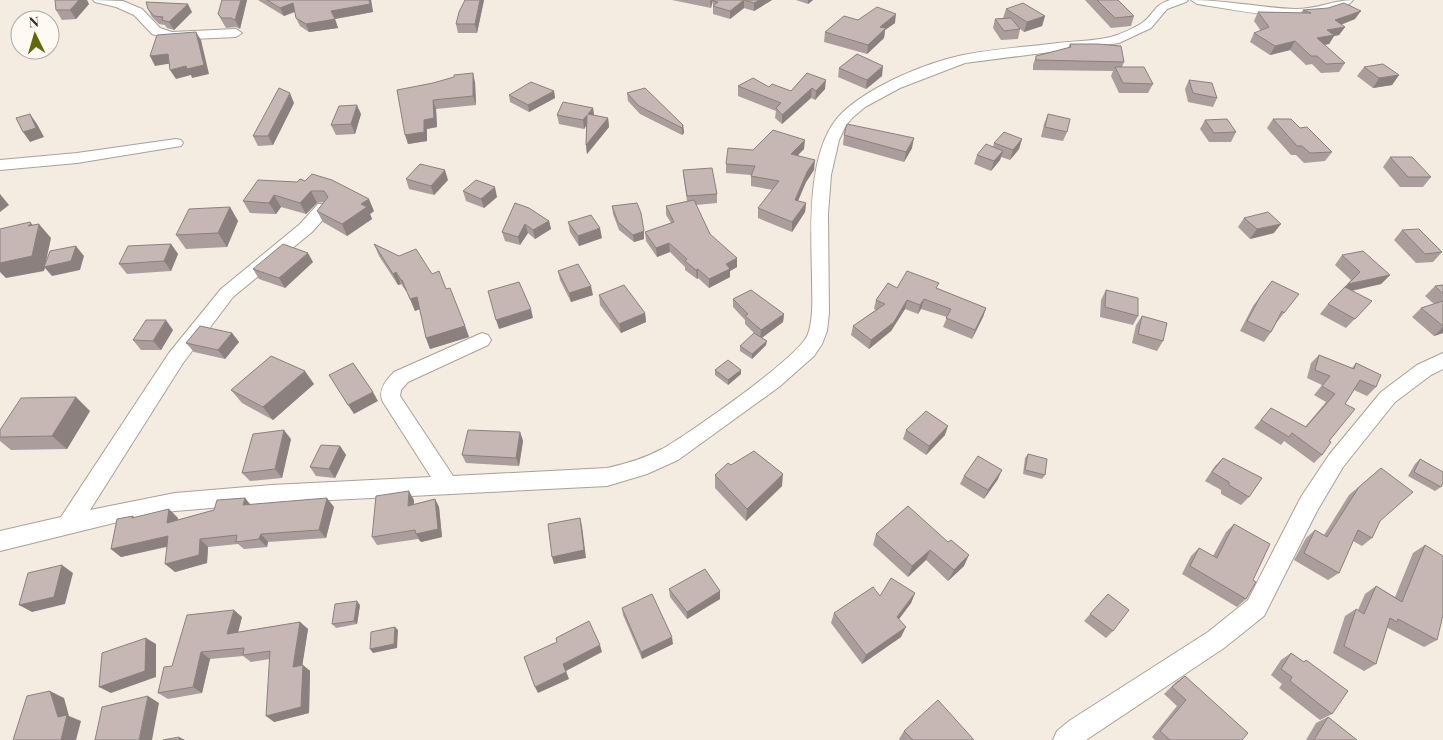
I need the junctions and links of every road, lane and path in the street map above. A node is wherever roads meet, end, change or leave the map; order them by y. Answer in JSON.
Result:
{"nodes":[{"id":1,"x":99,"y":0,"type":"edge"},
{"id":2,"x":1182,"y":0,"type":"edge"},
{"id":3,"x":1197,"y":0,"type":"edge"},
{"id":4,"x":1347,"y":0,"type":"edge"},
{"id":5,"x":1158,"y":3,"type":"edge"},
{"id":6,"x":236,"y":34,"type":"dead end"},
{"id":7,"x":176,"y":143,"type":"dead end"},
{"id":8,"x":0,"y":165,"type":"edge"},
{"id":9,"x":324,"y":208,"type":"edge"},
{"id":10,"x":482,"y":340,"type":"dead end"},
{"id":11,"x":1443,"y":360,"type":"edge"},
{"id":12,"x":448,"y":486,"type":"junction"},
{"id":13,"x":68,"y":525,"type":"junction"},
{"id":14,"x":0,"y":541,"type":"edge"},
{"id":15,"x":1066,"y":740,"type":"edge"}],
"edges":[{"from":1,"to":6,"type":"street"},
{"from":2,"to":5,"type":"street"},
{"from":3,"to":4,"type":"street"},
{"from":5,"to":12,"type":"street"},
{"from":7,"to":8,"type":"street"},
{"from":9,"to":13,"type":"street"},
{"from":10,"to":12,"type":"street"},
{"from":11,"to":15,"type":"street"},
{"from":12,"to":13,"type":"street"},
{"from":13,"to":14,"type":"street"}]}
